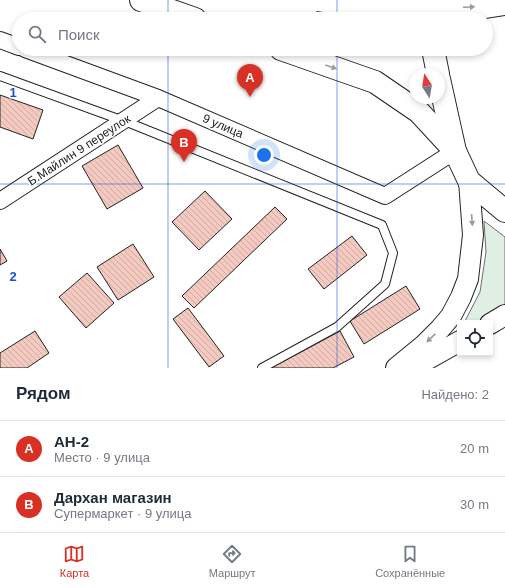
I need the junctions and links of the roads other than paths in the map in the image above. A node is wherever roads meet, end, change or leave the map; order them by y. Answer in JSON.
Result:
{"nodes":[{"id":1,"x":141,"y":0,"type":"edge"},
{"id":2,"x":318,"y":0,"type":"edge"},
{"id":3,"x":433,"y":0,"type":"edge"},
{"id":4,"x":505,"y":4,"type":"edge"},
{"id":5,"x":175,"y":12,"type":"edge"},
{"id":6,"x":432,"y":12,"type":"edge"},
{"id":7,"x":0,"y":40,"type":"edge"},
{"id":8,"x":12,"y":44,"type":"edge"},
{"id":9,"x":44,"y":56,"type":"edge"},
{"id":10,"x":300,"y":56,"type":"edge"},
{"id":11,"x":434,"y":56,"type":"edge"},
{"id":12,"x":437,"y":68,"type":"edge"},
{"id":13,"x":0,"y":76,"type":"edge"},
{"id":14,"x":158,"y":98,"type":"junction"},
{"id":15,"x":444,"y":104,"type":"edge"},
{"id":16,"x":123,"y":121,"type":"junction"},
{"id":17,"x":455,"y":152,"type":"junction"},
{"id":18,"x":469,"y":181,"type":"junction"},
{"id":19,"x":0,"y":201,"type":"edge"},
{"id":20,"x":505,"y":211,"type":"edge"},
{"id":21,"x":505,"y":315,"type":"edge"},
{"id":22,"x":493,"y":322,"type":"edge"},
{"id":23,"x":457,"y":343,"type":"edge"},
{"id":24,"x":262,"y":368,"type":"edge"},
{"id":25,"x":396,"y":368,"type":"edge"},
{"id":26,"x":412,"y":368,"type":"edge"}],
"edges":[{"from":1,"to":5,"type":"main road"},
{"from":2,"to":4,"type":"main road","one_way":true,"bridge":true},
{"from":3,"to":6,"type":"main road"},
{"from":7,"to":8,"type":"street"},
{"from":9,"to":14,"type":"street","name":"9 улица"},
{"from":10,"to":17,"type":"main road","one_way":true},
{"from":11,"to":12,"type":"main road"},
{"from":13,"to":16,"type":"lane"},
{"from":14,"to":16,"type":"street","name":"Б.Майлин 9 переулок"},
{"from":14,"to":17,"type":"street","name":"9 улица"},
{"from":15,"to":17,"type":"main road"},
{"from":16,"to":19,"type":"street","name":"Б.Майлин 9 переулок"},
{"from":16,"to":24,"type":"lane"},
{"from":17,"to":18,"type":"main road"},
{"from":18,"to":20,"type":"main road"},
{"from":18,"to":25,"type":"street","one_way":true},
{"from":21,"to":22,"type":"street"},
{"from":23,"to":26,"type":"street"}]}
